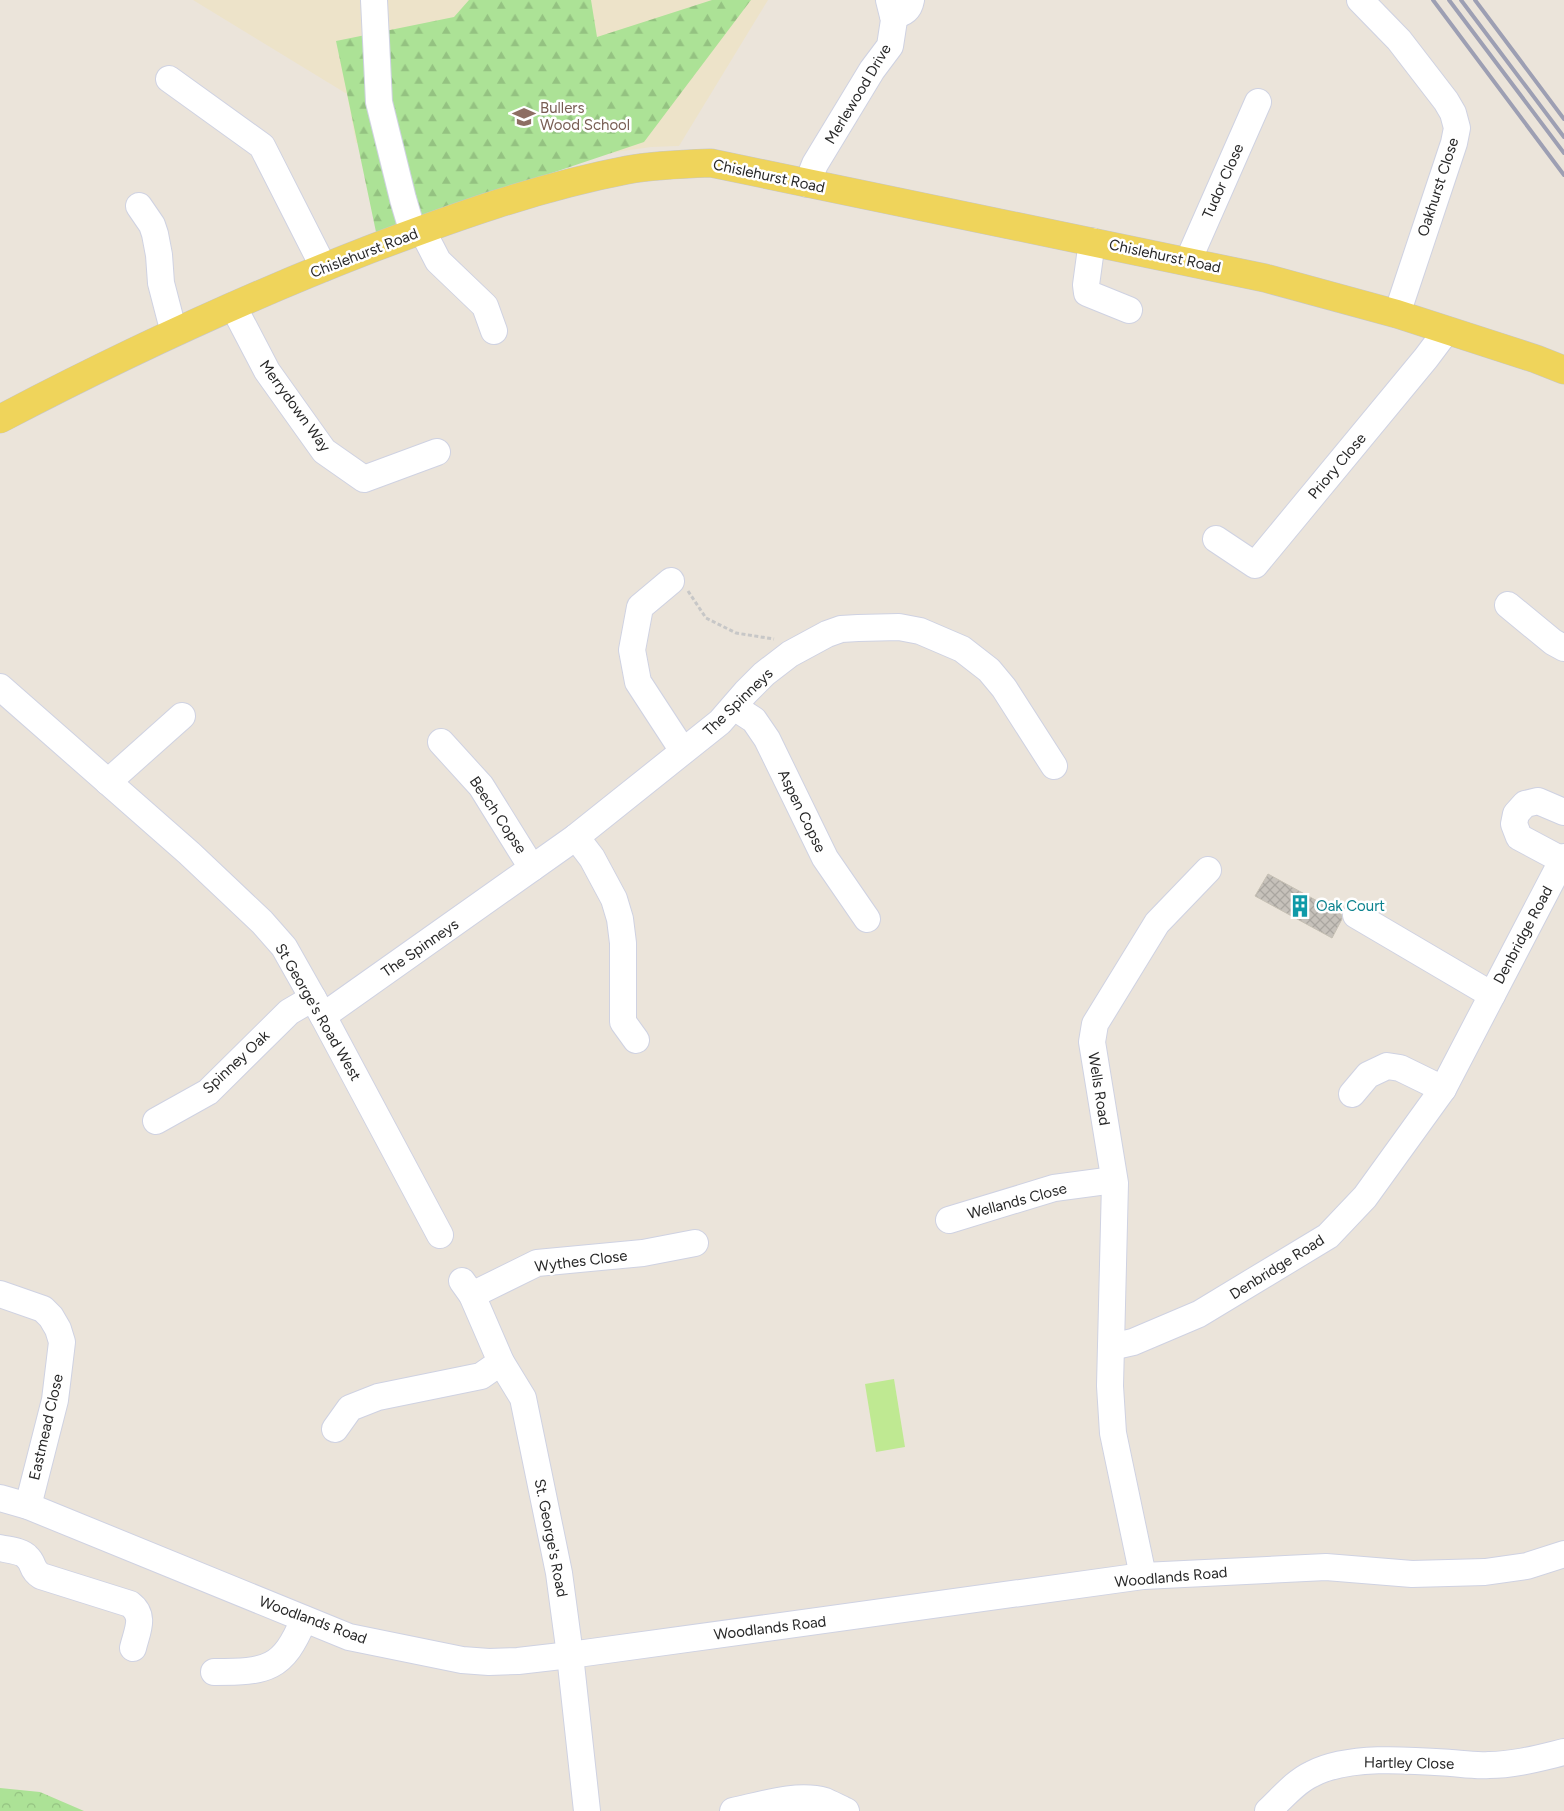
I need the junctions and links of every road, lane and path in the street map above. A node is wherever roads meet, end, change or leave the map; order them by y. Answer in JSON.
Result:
{"nodes":[{"id":1,"x":374,"y":0,"type":"edge"},
{"id":2,"x":1360,"y":0,"type":"edge"},
{"id":3,"x":898,"y":5,"type":"edge"},
{"id":4,"x":168,"y":79,"type":"dead end"},
{"id":5,"x":1258,"y":102,"type":"dead end"},
{"id":6,"x":807,"y":184,"type":"junction"},
{"id":7,"x":140,"y":206,"type":"dead end"},
{"id":8,"x":417,"y":232,"type":"junction"},
{"id":9,"x":1092,"y":241,"type":"junction"},
{"id":10,"x":1188,"y":261,"type":"junction"},
{"id":11,"x":324,"y":268,"type":"junction"},
{"id":12,"x":233,"y":306,"type":"junction"},
{"id":13,"x":1130,"y":310,"type":"dead end"},
{"id":14,"x":1397,"y":314,"type":"junction"},
{"id":15,"x":1447,"y":330,"type":"junction"},
{"id":16,"x":494,"y":331,"type":"dead end"},
{"id":17,"x":174,"y":333,"type":"junction"},
{"id":18,"x":1564,"y":370,"type":"edge"},
{"id":19,"x":0,"y":419,"type":"edge"},
{"id":20,"x":437,"y":452,"type":"dead end"},
{"id":21,"x":1216,"y":538,"type":"dead end"},
{"id":22,"x":670,"y":581,"type":"joint"},
{"id":23,"x":1508,"y":604,"type":"dead end"},
{"id":24,"x":1564,"y":648,"type":"edge"},
{"id":25,"x":790,"y":654,"type":"junction"},
{"id":26,"x":0,"y":687,"type":"edge"},
{"id":27,"x":734,"y":707,"type":"junction"},
{"id":28,"x":182,"y":716,"type":"dead end"},
{"id":29,"x":441,"y":742,"type":"dead end"},
{"id":30,"x":683,"y":751,"type":"junction"},
{"id":31,"x":1054,"y":766,"type":"dead end"},
{"id":32,"x":108,"y":782,"type":"junction"},
{"id":33,"x":1564,"y":812,"type":"edge"},
{"id":34,"x":576,"y":837,"type":"junction"},
{"id":35,"x":1563,"y":858,"type":"edge"},
{"id":36,"x":532,"y":868,"type":"junction"},
{"id":37,"x":1208,"y":870,"type":"dead end"},
{"id":38,"x":1356,"y":915,"type":"dead end"},
{"id":39,"x":867,"y":919,"type":"dead end"},
{"id":40,"x":1492,"y":995,"type":"junction"},
{"id":41,"x":318,"y":1007,"type":"junction"},
{"id":42,"x":636,"y":1040,"type":"dead end"},
{"id":43,"x":1443,"y":1089,"type":"junction"},
{"id":44,"x":1352,"y":1094,"type":"dead end"},
{"id":45,"x":156,"y":1121,"type":"dead end"},
{"id":46,"x":1114,"y":1180,"type":"junction"},
{"id":47,"x":949,"y":1220,"type":"dead end"},
{"id":48,"x":440,"y":1235,"type":"dead end"},
{"id":49,"x":695,"y":1243,"type":"dead end"},
{"id":50,"x":467,"y":1288,"type":"joint"},
{"id":51,"x":0,"y":1294,"type":"edge"},
{"id":52,"x":1111,"y":1347,"type":"junction"},
{"id":53,"x":501,"y":1362,"type":"junction"},
{"id":54,"x":335,"y":1429,"type":"dead end"},
{"id":55,"x":0,"y":1498,"type":"edge"},
{"id":56,"x":28,"y":1506,"type":"junction"},
{"id":57,"x":0,"y":1548,"type":"edge"},
{"id":58,"x":1564,"y":1554,"type":"edge"},
{"id":59,"x":1143,"y":1576,"type":"junction"},
{"id":60,"x":304,"y":1619,"type":"junction"},
{"id":61,"x":133,"y":1648,"type":"dead end"},
{"id":62,"x":570,"y":1656,"type":"junction"},
{"id":63,"x":214,"y":1672,"type":"dead end"},
{"id":64,"x":1564,"y":1752,"type":"edge"},
{"id":65,"x":587,"y":1811,"type":"edge"},
{"id":66,"x":733,"y":1811,"type":"edge"},
{"id":67,"x":846,"y":1811,"type":"edge"},
{"id":68,"x":1268,"y":1811,"type":"edge"}],
"edges":[{"from":1,"to":8,"type":"street"},
{"from":2,"to":14,"type":"street","name":"Oakhurst Close"},
{"from":3,"to":6,"type":"street","name":"Merlewood Drive"},
{"from":4,"to":11,"type":"street"},
{"from":5,"to":10,"type":"street","name":"Tudor Close"},
{"from":6,"to":8,"type":"main road","name":"Chislehurst Road"},
{"from":6,"to":9,"type":"main road","name":"Chislehurst Road"},
{"from":7,"to":17,"type":"street"},
{"from":8,"to":11,"type":"main road","name":"Chislehurst Road"},
{"from":8,"to":16,"type":"street"},
{"from":9,"to":10,"type":"main road","name":"Chislehurst Road"},
{"from":9,"to":13,"type":"street"},
{"from":10,"to":14,"type":"main road","name":"Chislehurst Road"},
{"from":11,"to":12,"type":"main road","name":"Chislehurst Road"},
{"from":12,"to":17,"type":"main road","name":"Chislehurst Road"},
{"from":12,"to":20,"type":"street","name":"Merrydown Way"},
{"from":14,"to":15,"type":"main road","name":"Chislehurst Road"},
{"from":15,"to":18,"type":"main road","name":"Chislehurst Road"},
{"from":15,"to":21,"type":"street","name":"Priory Close"},
{"from":17,"to":19,"type":"main road","name":"Chislehurst Road"},
{"from":22,"to":25,"type":"path"},
{"from":22,"to":30,"type":"street"},
{"from":23,"to":24,"type":"street"},
{"from":25,"to":27,"type":"street","name":"The Spinneys"},
{"from":25,"to":31,"type":"street","name":"The Spinneys"},
{"from":26,"to":32,"type":"street","name":"St George's Road West"},
{"from":27,"to":30,"type":"street","name":"The Spinneys"},
{"from":27,"to":39,"type":"street","name":"Aspen Copse"},
{"from":28,"to":32,"type":"street"},
{"from":29,"to":36,"type":"street","name":"Beech Copse"},
{"from":30,"to":34,"type":"street","name":"The Spinneys"},
{"from":32,"to":41,"type":"street","name":"St George's Road West"},
{"from":33,"to":35,"type":"street"},
{"from":34,"to":36,"type":"street","name":"The Spinneys"},
{"from":34,"to":42,"type":"street"},
{"from":35,"to":40,"type":"street","name":"Denbridge Road"},
{"from":36,"to":41,"type":"street","name":"The Spinneys"},
{"from":37,"to":46,"type":"street","name":"Wells Road"},
{"from":38,"to":40,"type":"street"},
{"from":40,"to":43,"type":"street","name":"Denbridge Road"},
{"from":41,"to":45,"type":"street","name":"Spinney Oak"},
{"from":41,"to":48,"type":"street","name":"St George's Road West"},
{"from":43,"to":44,"type":"street"},
{"from":43,"to":52,"type":"street","name":"Denbridge Road"},
{"from":46,"to":47,"type":"street","name":"Wellands Close"},
{"from":46,"to":52,"type":"street","name":"Wells Road"},
{"from":49,"to":50,"type":"street","name":"Wythes Close"},
{"from":50,"to":53,"type":"street","name":"St. George's Road"},
{"from":51,"to":56,"type":"street","name":"Eastmead Close"},
{"from":52,"to":59,"type":"street"},
{"from":53,"to":54,"type":"street"},
{"from":53,"to":62,"type":"street","name":"St. George's Road"},
{"from":55,"to":56,"type":"street","name":"Woodlands Road"},
{"from":56,"to":60,"type":"street","name":"Woodlands Road"},
{"from":57,"to":61,"type":"street"},
{"from":58,"to":59,"type":"street","name":"Woodlands Road"},
{"from":59,"to":62,"type":"street","name":"Woodlands Road"},
{"from":60,"to":62,"type":"street","name":"Woodlands Road"},
{"from":60,"to":63,"type":"street"},
{"from":62,"to":65,"type":"street","name":"St. George's Road"},
{"from":64,"to":68,"type":"street","name":"Hartley Close"},
{"from":66,"to":67,"type":"street"}]}
